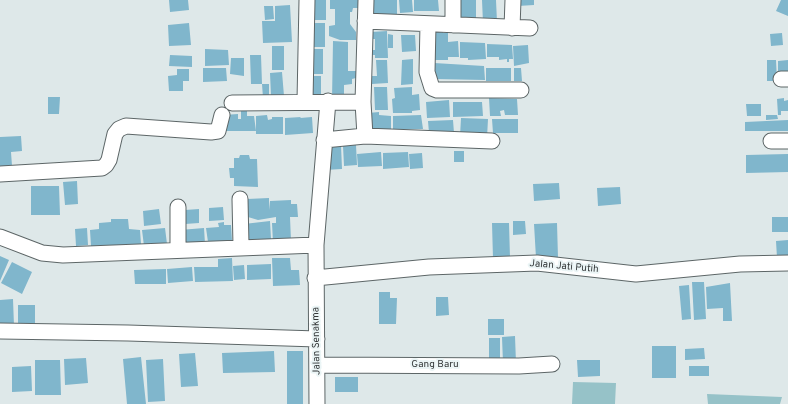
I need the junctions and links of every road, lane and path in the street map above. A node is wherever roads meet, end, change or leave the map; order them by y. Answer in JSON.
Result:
{"nodes":[{"id":1,"x":307,"y":0,"type":"edge"},
{"id":2,"x":366,"y":0,"type":"edge"},
{"id":3,"x":453,"y":0,"type":"edge"},
{"id":4,"x":513,"y":0,"type":"edge"},
{"id":5,"x":365,"y":21,"type":"junction"},
{"id":6,"x":428,"y":24,"type":"junction"},
{"id":7,"x":452,"y":25,"type":"junction"},
{"id":8,"x":512,"y":28,"type":"junction"},
{"id":9,"x":530,"y":28,"type":"dead end"},
{"id":10,"x":521,"y":90,"type":"dead end"},
{"id":11,"x":305,"y":101,"type":"junction"},
{"id":12,"x":328,"y":101,"type":"junction"},
{"id":13,"x":363,"y":102,"type":"junction"},
{"id":14,"x":232,"y":103,"type":"dead end"},
{"id":15,"x":222,"y":115,"type":"dead end"},
{"id":16,"x":365,"y":136,"type":"junction"},
{"id":17,"x":324,"y":140,"type":"junction"},
{"id":18,"x":492,"y":141,"type":"dead end"},
{"id":19,"x":771,"y":141,"type":"dead end"},
{"id":20,"x":788,"y":141,"type":"edge"},
{"id":21,"x":0,"y":174,"type":"edge"},
{"id":22,"x":240,"y":199,"type":"dead end"},
{"id":23,"x":178,"y":207,"type":"dead end"},
{"id":24,"x":0,"y":237,"type":"edge"},
{"id":25,"x":316,"y":244,"type":"junction"},
{"id":26,"x":241,"y":246,"type":"junction"},
{"id":27,"x":178,"y":249,"type":"junction"},
{"id":28,"x":788,"y":264,"type":"edge"},
{"id":29,"x":315,"y":278,"type":"junction"},
{"id":30,"x":0,"y":331,"type":"edge"},
{"id":31,"x":317,"y":339,"type":"junction"},
{"id":32,"x":552,"y":364,"type":"dead end"},
{"id":33,"x":318,"y":365,"type":"junction"},
{"id":34,"x":317,"y":404,"type":"edge"}],
"edges":[{"from":1,"to":11,"type":"street"},
{"from":2,"to":5,"type":"street"},
{"from":3,"to":7,"type":"street"},
{"from":4,"to":8,"type":"street"},
{"from":5,"to":6,"type":"street"},
{"from":5,"to":13,"type":"street"},
{"from":6,"to":7,"type":"street"},
{"from":6,"to":10,"type":"street"},
{"from":7,"to":8,"type":"street"},
{"from":8,"to":9,"type":"street"},
{"from":11,"to":12,"type":"street"},
{"from":11,"to":14,"type":"street"},
{"from":12,"to":13,"type":"street"},
{"from":12,"to":17,"type":"street","name":"Jalan Senakma"},
{"from":13,"to":16,"type":"street"},
{"from":15,"to":21,"type":"street"},
{"from":16,"to":17,"type":"street"},
{"from":16,"to":18,"type":"street"},
{"from":17,"to":25,"type":"street","name":"Jalan Senakma"},
{"from":19,"to":20,"type":"street"},
{"from":22,"to":26,"type":"street"},
{"from":23,"to":27,"type":"street"},
{"from":24,"to":27,"type":"street"},
{"from":25,"to":26,"type":"street"},
{"from":25,"to":29,"type":"street","name":"Jalan Senakma"},
{"from":26,"to":27,"type":"street"},
{"from":28,"to":29,"type":"street","name":"Jalan Jati Putih"},
{"from":29,"to":31,"type":"street","name":"Jalan Senakma"},
{"from":30,"to":31,"type":"street"},
{"from":31,"to":33,"type":"street","name":"Jalan Senakma"},
{"from":32,"to":33,"type":"street","name":"Gang Baru"},
{"from":33,"to":34,"type":"street","name":"Jalan Senakma"}]}
